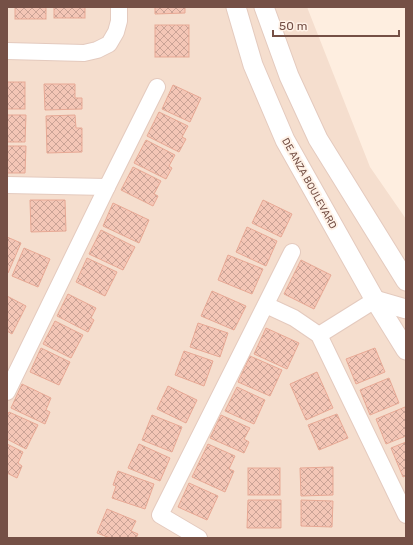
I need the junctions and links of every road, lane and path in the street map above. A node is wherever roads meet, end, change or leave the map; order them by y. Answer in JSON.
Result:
{"nodes":[{"id":1,"x":119,"y":7,"type":"edge"},
{"id":2,"x":236,"y":7,"type":"edge"},
{"id":3,"x":264,"y":7,"type":"edge"},
{"id":4,"x":7,"y":51,"type":"edge"},
{"id":5,"x":157,"y":87,"type":"dead end"},
{"id":6,"x":7,"y":185,"type":"edge"},
{"id":7,"x":107,"y":187,"type":"junction"},
{"id":8,"x":292,"y":252,"type":"dead end"},
{"id":9,"x":406,"y":281,"type":"edge"},
{"id":10,"x":375,"y":300,"type":"junction"},
{"id":11,"x":266,"y":305,"type":"junction"},
{"id":12,"x":406,"y":309,"type":"edge"},
{"id":13,"x":319,"y":336,"type":"junction"},
{"id":14,"x":406,"y":350,"type":"edge"},
{"id":15,"x":7,"y":392,"type":"edge"},
{"id":16,"x":406,"y":515,"type":"edge"},
{"id":17,"x":199,"y":538,"type":"edge"}],
"edges":[{"from":1,"to":4,"type":"street"},
{"from":2,"to":10,"type":"street","name":"DE ANZA BOULEVARD"},
{"from":3,"to":9,"type":"street"},
{"from":5,"to":7,"type":"street"},
{"from":6,"to":7,"type":"street"},
{"from":7,"to":15,"type":"street"},
{"from":8,"to":11,"type":"street"},
{"from":10,"to":12,"type":"street"},
{"from":10,"to":13,"type":"street"},
{"from":10,"to":14,"type":"street","name":"DE ANZA BOULEVARD"},
{"from":11,"to":13,"type":"street"},
{"from":11,"to":17,"type":"street"},
{"from":13,"to":16,"type":"street"}]}
